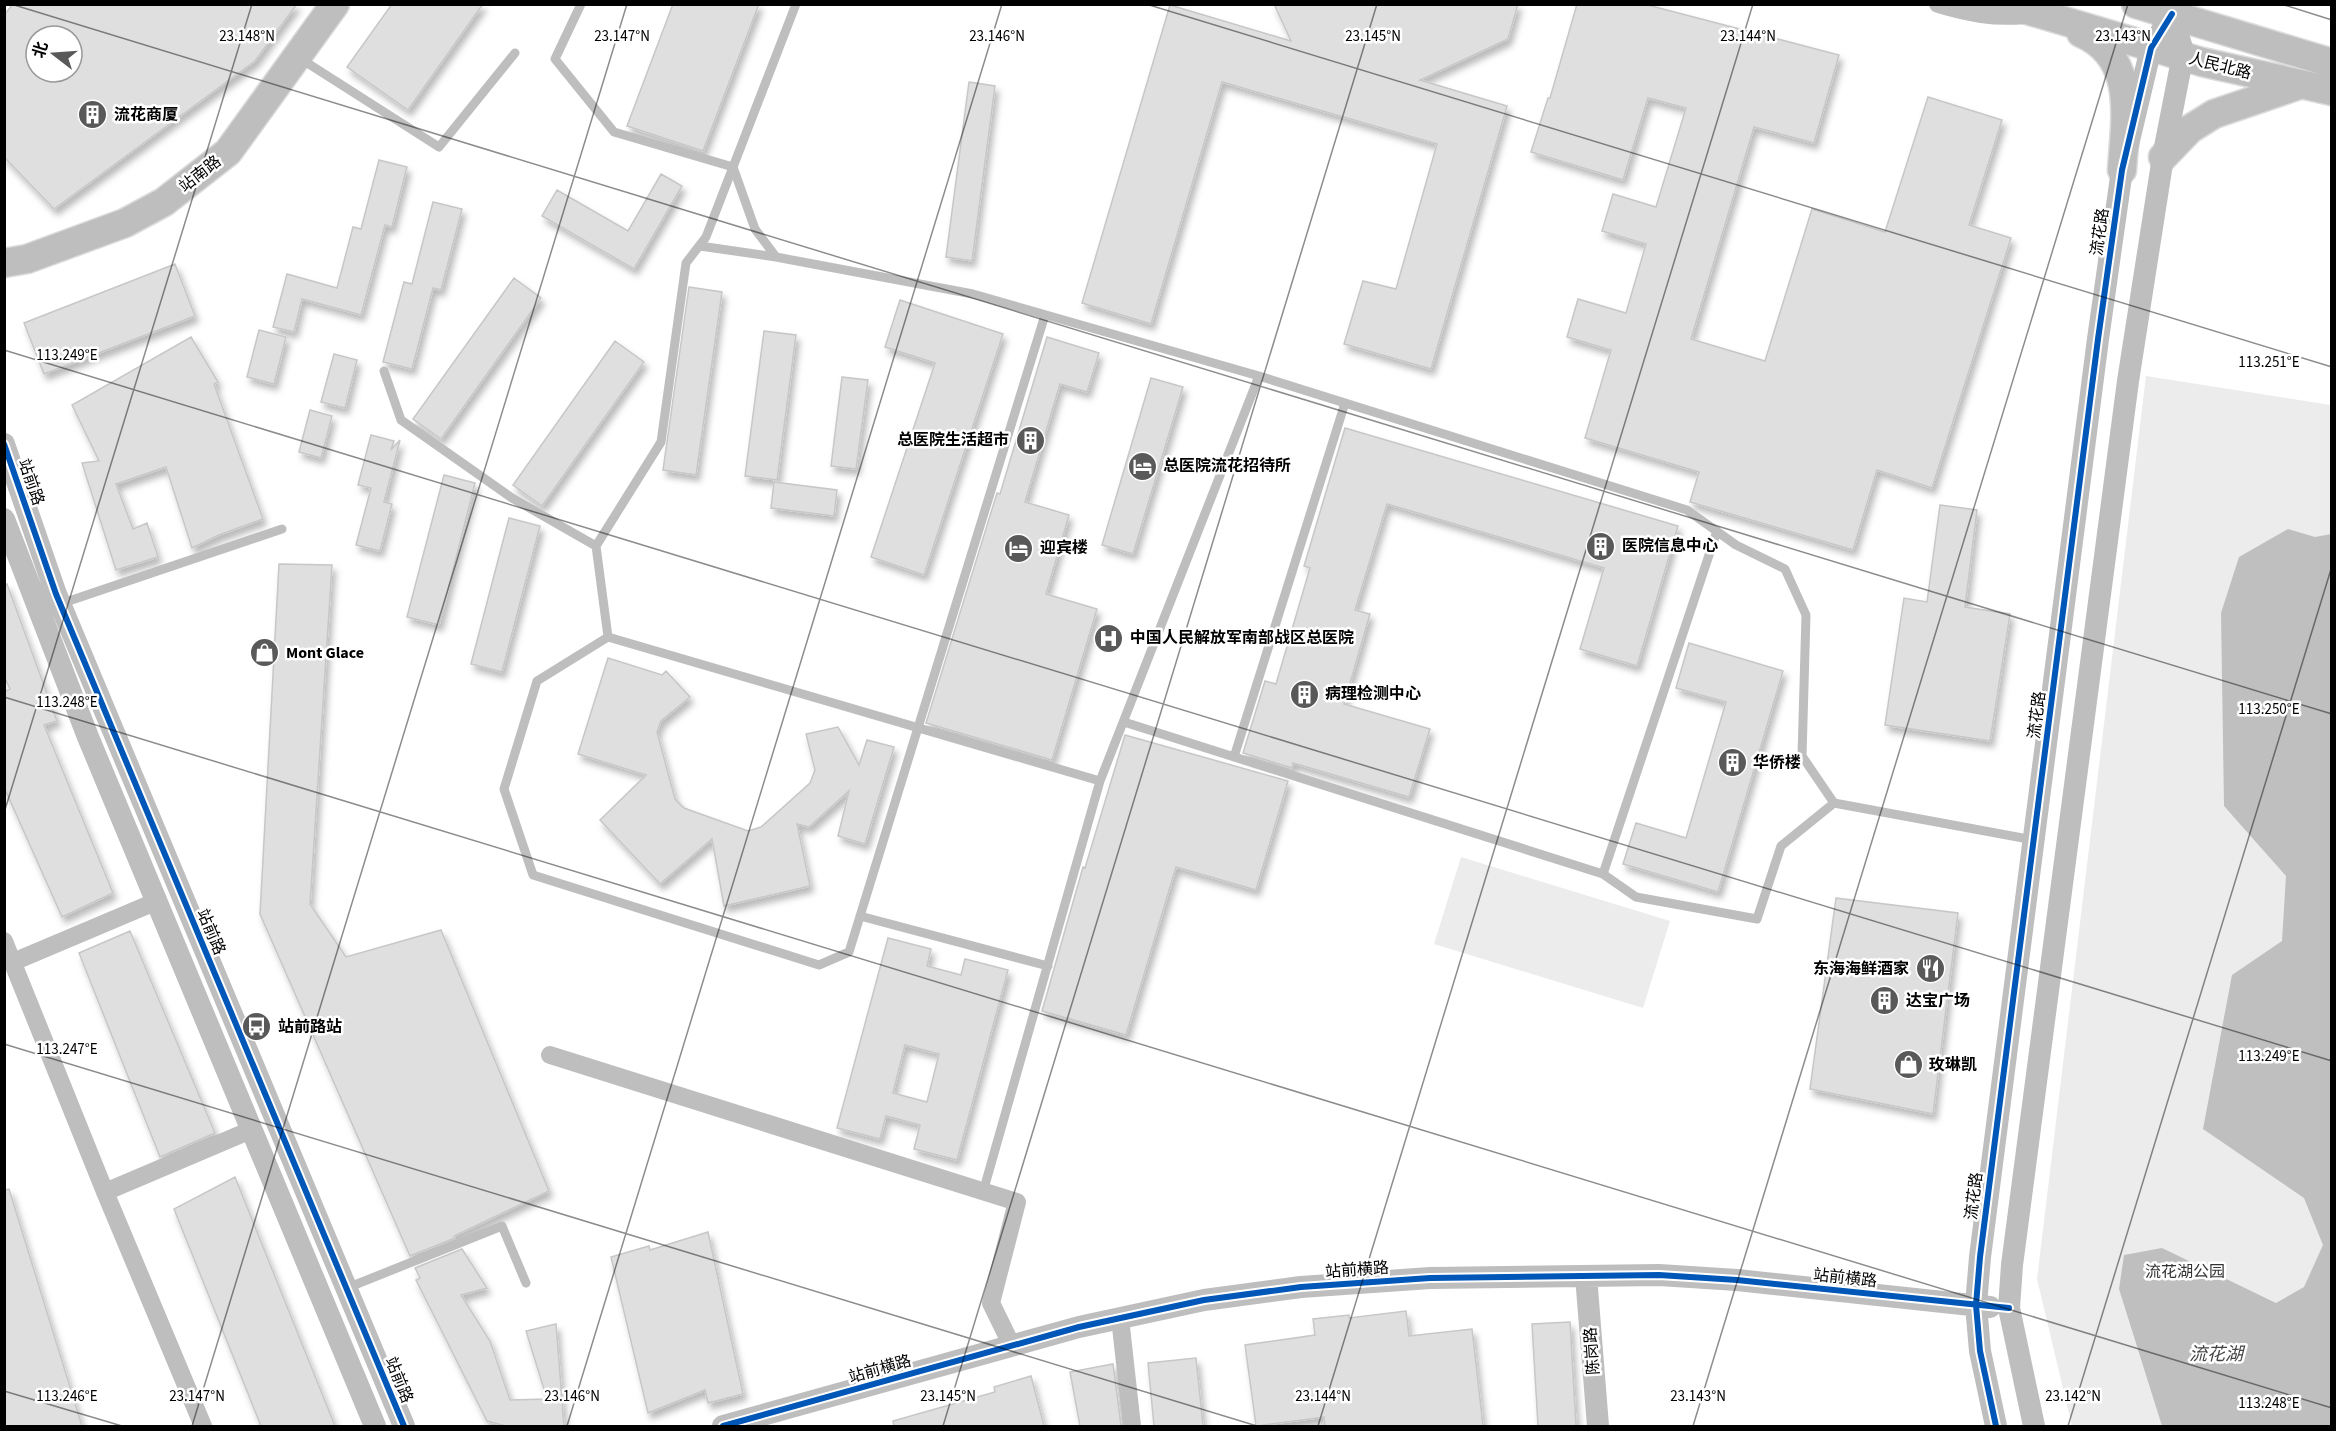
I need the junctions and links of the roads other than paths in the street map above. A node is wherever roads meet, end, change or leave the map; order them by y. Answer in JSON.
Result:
{"nodes":[{"id":1,"x":335,"y":4,"type":"edge"},
{"id":2,"x":581,"y":4,"type":"edge"},
{"id":3,"x":796,"y":4,"type":"edge"},
{"id":4,"x":1938,"y":4,"type":"edge"},
{"id":5,"x":2007,"y":4,"type":"edge"},
{"id":6,"x":2136,"y":4,"type":"edge"},
{"id":7,"x":2035,"y":14,"type":"junction"},
{"id":8,"x":2172,"y":14,"type":"junction"},
{"id":9,"x":2257,"y":39,"type":"junction"},
{"id":10,"x":2151,"y":48,"type":"junction"},
{"id":11,"x":515,"y":53,"type":"dead end"},
{"id":12,"x":2181,"y":56,"type":"junction"},
{"id":13,"x":298,"y":57,"type":"junction"},
{"id":14,"x":2323,"y":57,"type":"edge"},
{"id":15,"x":2248,"y":74,"type":"junction"},
{"id":16,"x":2300,"y":85,"type":"junction"},
{"id":17,"x":2331,"y":91,"type":"edge"},
{"id":18,"x":2331,"y":106,"type":"edge"},
{"id":19,"x":2163,"y":156,"type":"junction"},
{"id":20,"x":733,"y":167,"type":"junction"},
{"id":21,"x":2122,"y":170,"type":"junction"},
{"id":22,"x":700,"y":246,"type":"junction"},
{"id":23,"x":776,"y":256,"type":"junction"},
{"id":24,"x":4,"y":264,"type":"edge"},
{"id":25,"x":1046,"y":315,"type":"junction"},
{"id":26,"x":384,"y":371,"type":"dead end"},
{"id":27,"x":1258,"y":376,"type":"junction"},
{"id":28,"x":1345,"y":403,"type":"junction"},
{"id":29,"x":4,"y":444,"type":"edge"},
{"id":30,"x":4,"y":519,"type":"edge"},
{"id":31,"x":282,"y":529,"type":"dead end"},
{"id":32,"x":1717,"y":531,"type":"junction"},
{"id":33,"x":597,"y":546,"type":"junction"},
{"id":34,"x":60,"y":604,"type":"junction"},
{"id":35,"x":608,"y":637,"type":"junction"},
{"id":36,"x":1124,"y":722,"type":"junction"},
{"id":37,"x":918,"y":727,"type":"junction"},
{"id":38,"x":1234,"y":757,"type":"junction"},
{"id":39,"x":1100,"y":781,"type":"junction"},
{"id":40,"x":1834,"y":803,"type":"junction"},
{"id":41,"x":2035,"y":840,"type":"junction"},
{"id":42,"x":1604,"y":874,"type":"junction"},
{"id":43,"x":156,"y":902,"type":"junction"},
{"id":44,"x":860,"y":916,"type":"junction"},
{"id":45,"x":4,"y":941,"type":"edge"},
{"id":46,"x":13,"y":962,"type":"junction"},
{"id":47,"x":1048,"y":966,"type":"junction"},
{"id":48,"x":550,"y":1055,"type":"dead end"},
{"id":49,"x":251,"y":1130,"type":"junction"},
{"id":50,"x":105,"y":1192,"type":"junction"},
{"id":51,"x":983,"y":1192,"type":"junction"},
{"id":52,"x":1586,"y":1276,"type":"junction"},
{"id":53,"x":526,"y":1283,"type":"dead end"},
{"id":54,"x":347,"y":1288,"type":"junction"},
{"id":55,"x":1976,"y":1305,"type":"junction"},
{"id":56,"x":2009,"y":1308,"type":"junction"},
{"id":57,"x":1120,"y":1318,"type":"junction"},
{"id":58,"x":1012,"y":1346,"type":"junction"},
{"id":59,"x":203,"y":1426,"type":"edge"},
{"id":60,"x":375,"y":1426,"type":"edge"},
{"id":61,"x":404,"y":1426,"type":"edge"},
{"id":62,"x":723,"y":1426,"type":"edge"},
{"id":63,"x":1132,"y":1426,"type":"edge"},
{"id":64,"x":1598,"y":1426,"type":"edge"},
{"id":65,"x":1996,"y":1426,"type":"edge"},
{"id":66,"x":2034,"y":1426,"type":"edge"}],
"edges":[{"from":1,"to":13,"type":"main road","name":"站南路"},
{"from":2,"to":20,"type":"lane"},
{"from":3,"to":20,"type":"lane"},
{"from":4,"to":7,"type":"street"},
{"from":5,"to":7,"type":"main road","name":"人民北路"},
{"from":6,"to":8,"type":"main road"},
{"from":7,"to":10,"type":"main road","name":"人民北路"},
{"from":7,"to":21,"type":"main road"},
{"from":8,"to":9,"type":"main road"},
{"from":8,"to":10,"type":"street","name":"流花路"},
{"from":8,"to":12,"type":"street"},
{"from":9,"to":14,"type":"main road"},
{"from":9,"to":15,"type":"main road"},
{"from":10,"to":12,"type":"main road","name":"人民北路"},
{"from":10,"to":21,"type":"street","name":"流花路"},
{"from":11,"to":13,"type":"lane"},
{"from":12,"to":15,"type":"main road","name":"人民北路"},
{"from":12,"to":19,"type":"street"},
{"from":13,"to":24,"type":"main road","name":"站南路"},
{"from":15,"to":16,"type":"main road","name":"人民北路"},
{"from":16,"to":17,"type":"main road","name":"人民北路"},
{"from":16,"to":18,"type":"main road"},
{"from":16,"to":19,"type":"main road"},
{"from":19,"to":56,"type":"street"},
{"from":20,"to":22,"type":"lane"},
{"from":20,"to":23,"type":"lane"},
{"from":21,"to":41,"type":"street","name":"流花路"},
{"from":22,"to":23,"type":"lane"},
{"from":22,"to":33,"type":"lane"},
{"from":23,"to":25,"type":"lane"},
{"from":25,"to":27,"type":"lane"},
{"from":25,"to":37,"type":"lane"},
{"from":26,"to":33,"type":"lane"},
{"from":27,"to":28,"type":"lane"},
{"from":27,"to":36,"type":"lane"},
{"from":28,"to":32,"type":"lane"},
{"from":28,"to":38,"type":"lane"},
{"from":29,"to":34,"type":"street","name":"站前路"},
{"from":30,"to":43,"type":"street"},
{"from":31,"to":34,"type":"lane"},
{"from":32,"to":40,"type":"lane"},
{"from":32,"to":42,"type":"lane"},
{"from":33,"to":35,"type":"lane"},
{"from":34,"to":54,"type":"street","name":"站前路"},
{"from":35,"to":37,"type":"lane"},
{"from":35,"to":44,"type":"lane"},
{"from":36,"to":38,"type":"lane"},
{"from":36,"to":39,"type":"lane"},
{"from":37,"to":39,"type":"lane"},
{"from":37,"to":44,"type":"lane"},
{"from":38,"to":42,"type":"lane"},
{"from":39,"to":47,"type":"lane"},
{"from":40,"to":41,"type":"lane"},
{"from":40,"to":42,"type":"lane"},
{"from":41,"to":55,"type":"street","name":"流花路"},
{"from":43,"to":46,"type":"street"},
{"from":43,"to":49,"type":"street"},
{"from":44,"to":47,"type":"lane"},
{"from":45,"to":46,"type":"street"},
{"from":46,"to":50,"type":"street"},
{"from":47,"to":51,"type":"lane"},
{"from":48,"to":51,"type":"street"},
{"from":49,"to":50,"type":"street"},
{"from":49,"to":60,"type":"street"},
{"from":50,"to":59,"type":"street"},
{"from":51,"to":58,"type":"street"},
{"from":52,"to":55,"type":"street","name":"站前横路"},
{"from":52,"to":57,"type":"street","name":"站前横路"},
{"from":52,"to":64,"type":"street","name":"陈岗路"},
{"from":53,"to":54,"type":"lane"},
{"from":54,"to":61,"type":"street","name":"站前路"},
{"from":55,"to":56,"type":"street","name":"站前横路"},
{"from":55,"to":65,"type":"street","name":"流花路"},
{"from":56,"to":66,"type":"street"},
{"from":57,"to":58,"type":"street","name":"站前横路"},
{"from":57,"to":63,"type":"street"},
{"from":58,"to":62,"type":"street","name":"站前横路"}]}
